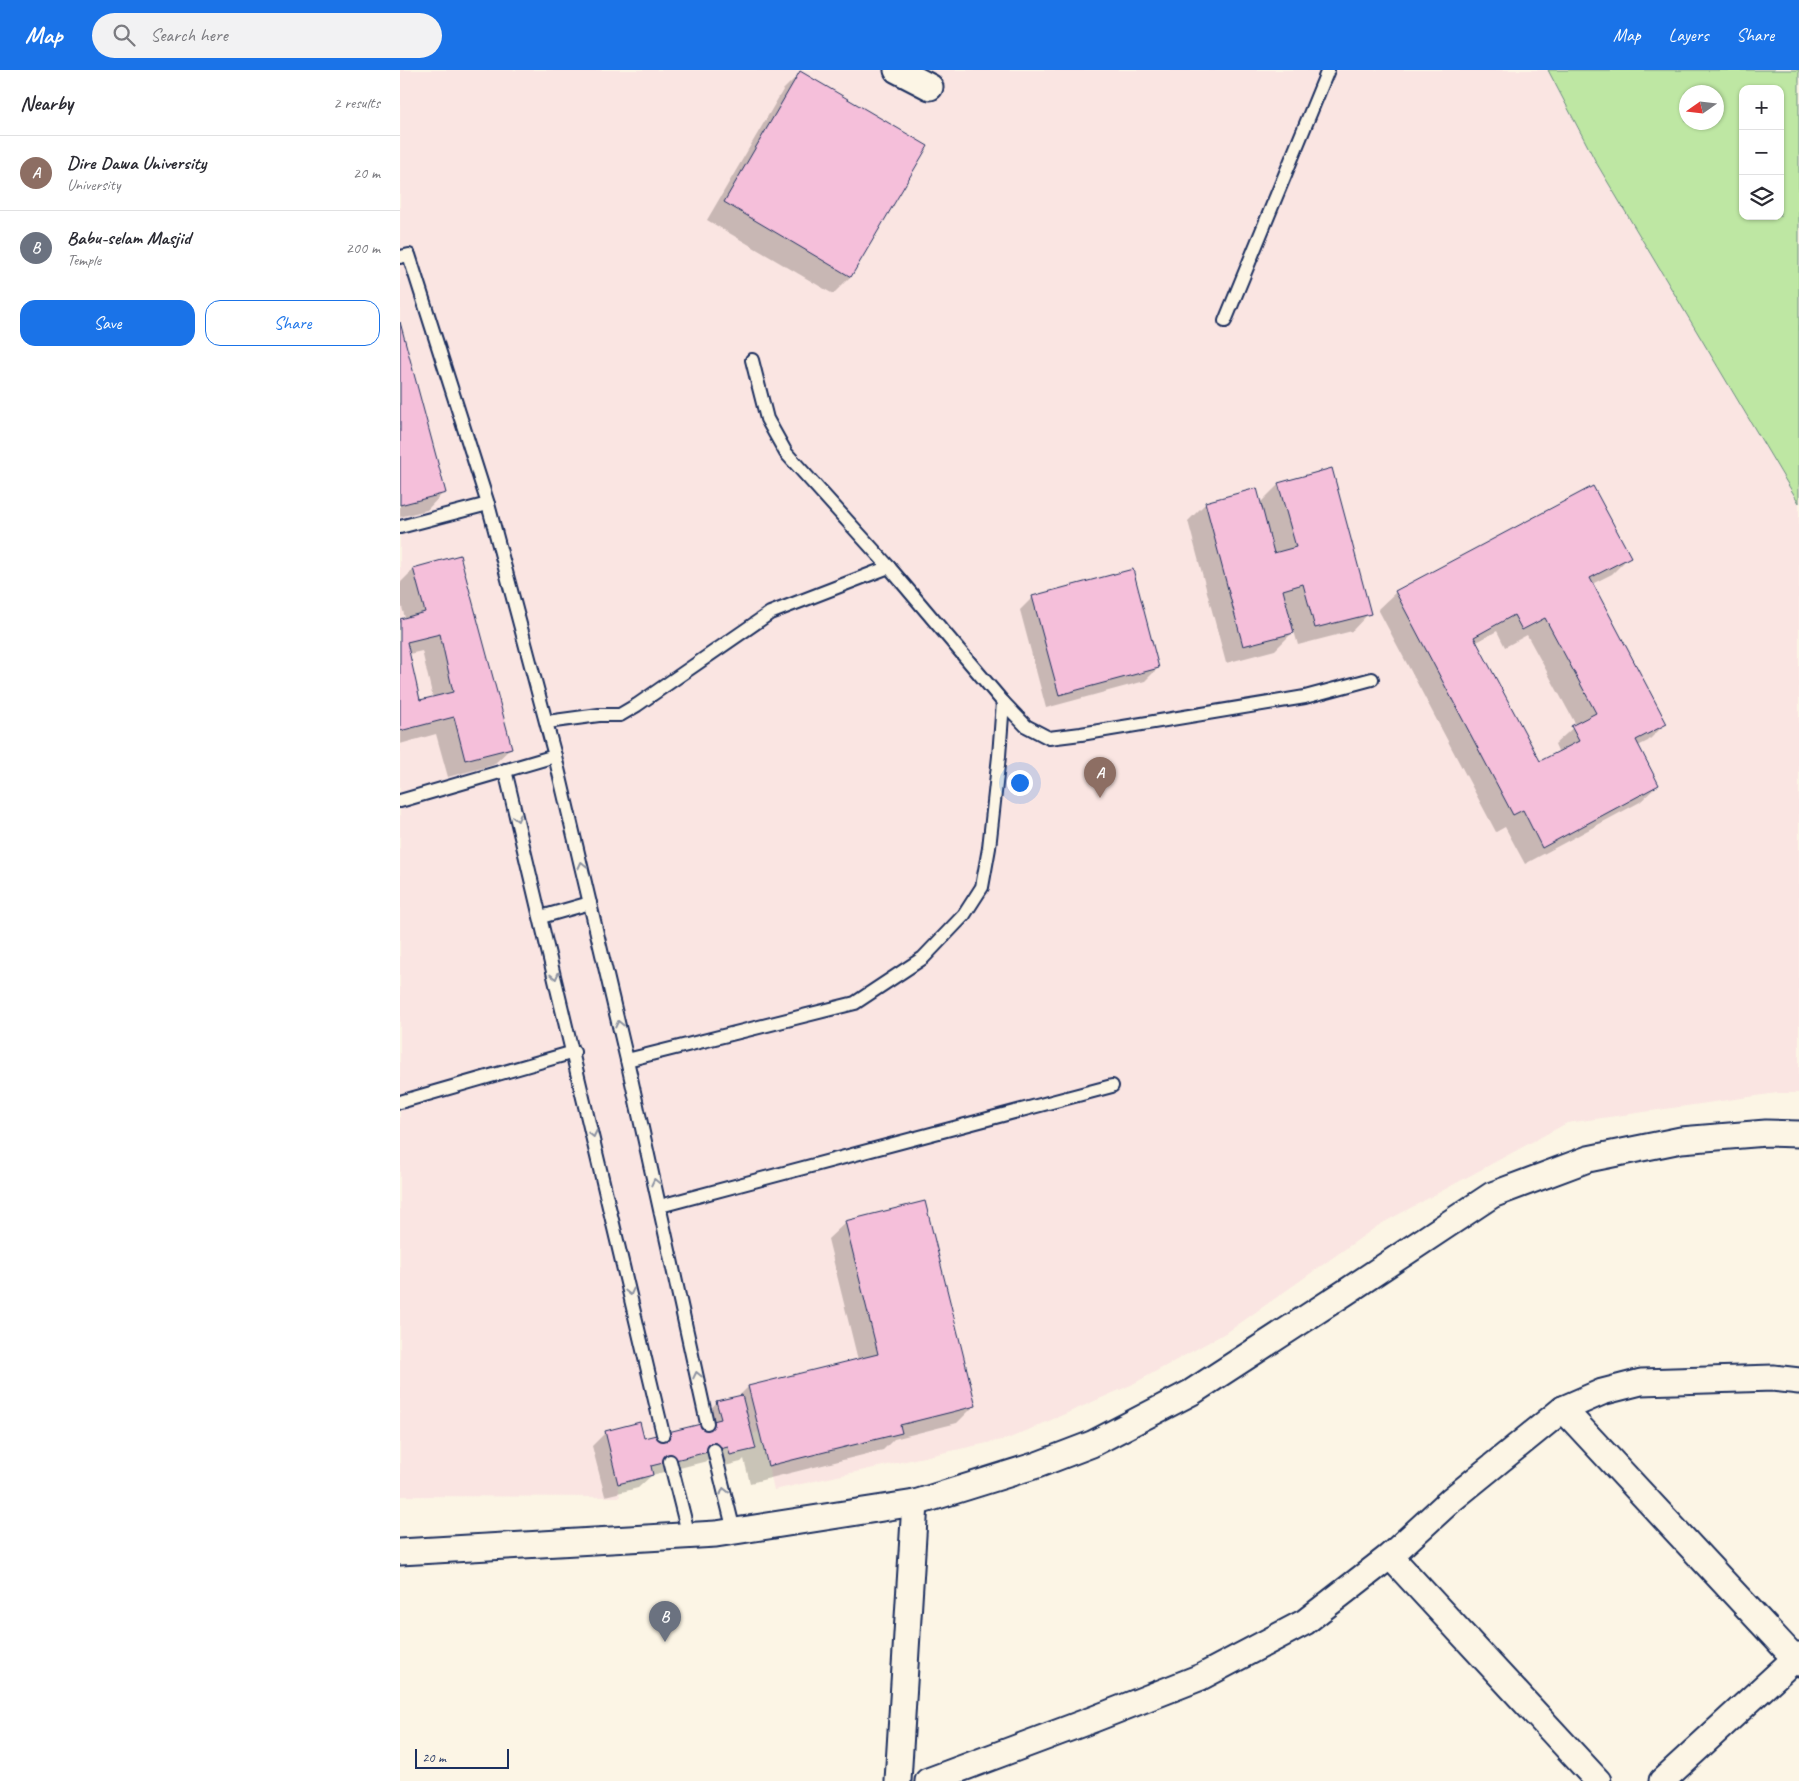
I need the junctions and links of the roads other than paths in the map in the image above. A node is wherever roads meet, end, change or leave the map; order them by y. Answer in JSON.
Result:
{"nodes":[{"id":1,"x":897,"y":70,"type":"edge"},
{"id":2,"x":1328,"y":70,"type":"edge"},
{"id":3,"x":930,"y":86,"type":"dead end"},
{"id":4,"x":400,"y":257,"type":"edge"},
{"id":5,"x":1226,"y":320,"type":"dead end"},
{"id":6,"x":752,"y":360,"type":"dead end"},
{"id":7,"x":488,"y":504,"type":"junction"},
{"id":8,"x":400,"y":527,"type":"edge"},
{"id":9,"x":889,"y":567,"type":"junction"},
{"id":10,"x":1372,"y":679,"type":"dead end"},
{"id":11,"x":1003,"y":702,"type":"junction"},
{"id":12,"x":546,"y":722,"type":"junction"},
{"id":13,"x":556,"y":756,"type":"junction"},
{"id":14,"x":506,"y":770,"type":"junction"},
{"id":15,"x":400,"y":801,"type":"edge"},
{"id":16,"x":590,"y":903,"type":"junction"},
{"id":17,"x":541,"y":916,"type":"junction"},
{"id":18,"x":574,"y":1052,"type":"junction"},
{"id":19,"x":627,"y":1060,"type":"junction"},
{"id":20,"x":1112,"y":1086,"type":"dead end"},
{"id":21,"x":400,"y":1102,"type":"edge"},
{"id":22,"x":1799,"y":1134,"type":"edge"},
{"id":23,"x":660,"y":1206,"type":"junction"},
{"id":24,"x":1799,"y":1381,"type":"edge"},
{"id":25,"x":1563,"y":1409,"type":"junction"},
{"id":26,"x":707,"y":1423,"type":"dead end"},
{"id":27,"x":663,"y":1434,"type":"dead end"},
{"id":28,"x":714,"y":1450,"type":"dead end"},
{"id":29,"x":670,"y":1461,"type":"dead end"},
{"id":30,"x":915,"y":1503,"type":"junction"},
{"id":31,"x":734,"y":1531,"type":"junction"},
{"id":32,"x":689,"y":1536,"type":"junction"},
{"id":33,"x":400,"y":1552,"type":"edge"},
{"id":34,"x":1390,"y":1556,"type":"junction"},
{"id":35,"x":1798,"y":1659,"type":"edge"},
{"id":36,"x":898,"y":1781,"type":"edge"},
{"id":37,"x":928,"y":1781,"type":"edge"},
{"id":38,"x":1598,"y":1781,"type":"edge"},
{"id":39,"x":1662,"y":1781,"type":"edge"}],
"edges":[{"from":1,"to":3,"type":"street"},
{"from":2,"to":5,"type":"lane"},
{"from":4,"to":7,"type":"lane"},
{"from":6,"to":9,"type":"lane"},
{"from":7,"to":8,"type":"lane"},
{"from":7,"to":12,"type":"lane"},
{"from":9,"to":11,"type":"lane"},
{"from":9,"to":12,"type":"lane"},
{"from":10,"to":11,"type":"lane"},
{"from":11,"to":19,"type":"lane"},
{"from":12,"to":13,"type":"lane"},
{"from":13,"to":14,"type":"lane"},
{"from":16,"to":13,"type":"lane","one_way":true},
{"from":14,"to":15,"type":"lane"},
{"from":14,"to":17,"type":"lane","one_way":true},
{"from":16,"to":17,"type":"lane"},
{"from":19,"to":16,"type":"lane","one_way":true},
{"from":17,"to":18,"type":"lane","one_way":true},
{"from":18,"to":21,"type":"lane"},
{"from":18,"to":27,"type":"lane","one_way":true},
{"from":23,"to":19,"type":"lane","one_way":true},
{"from":20,"to":23,"type":"lane"},
{"from":22,"to":30,"type":"street"},
{"from":26,"to":23,"type":"lane","one_way":true},
{"from":24,"to":25,"type":"street"},
{"from":25,"to":34,"type":"street"},
{"from":25,"to":35,"type":"street"},
{"from":31,"to":28,"type":"lane","one_way":true},
{"from":29,"to":32,"type":"lane"},
{"from":30,"to":31,"type":"street"},
{"from":30,"to":36,"type":"street"},
{"from":31,"to":32,"type":"street"},
{"from":32,"to":33,"type":"street"},
{"from":34,"to":37,"type":"street"},
{"from":34,"to":38,"type":"street"},
{"from":35,"to":39,"type":"street"}]}
